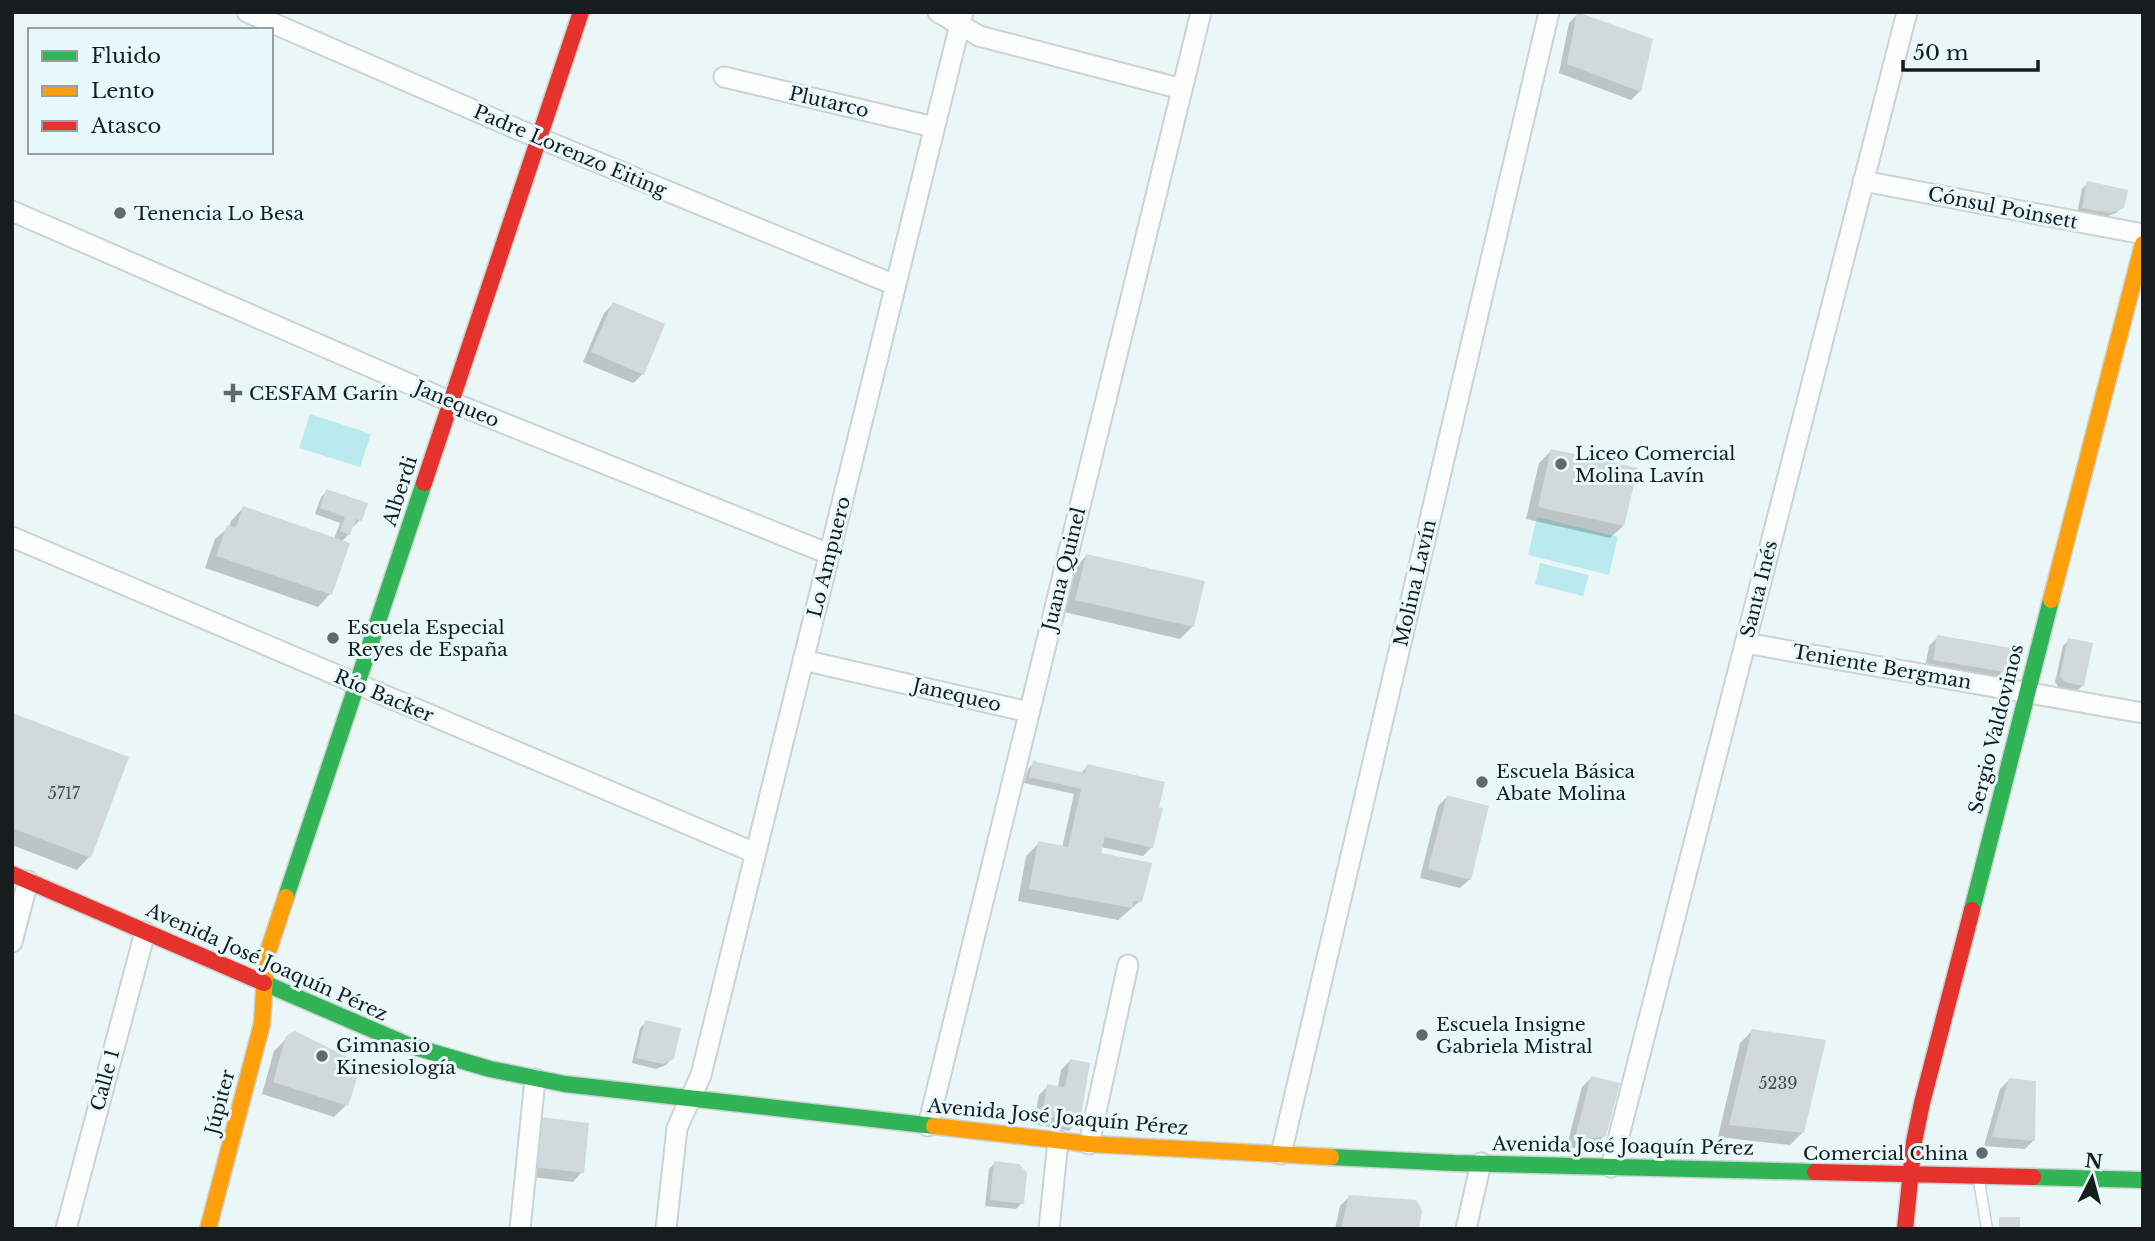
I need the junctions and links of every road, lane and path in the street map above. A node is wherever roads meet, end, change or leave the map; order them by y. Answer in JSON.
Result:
{"nodes":[{"id":1,"x":247,"y":12,"type":"edge"},
{"id":2,"x":581,"y":12,"type":"edge"},
{"id":3,"x":938,"y":12,"type":"edge"},
{"id":4,"x":1201,"y":12,"type":"edge"},
{"id":5,"x":1549,"y":12,"type":"edge"},
{"id":6,"x":1906,"y":12,"type":"edge"},
{"id":7,"x":961,"y":19,"type":"edge"},
{"id":8,"x":724,"y":77,"type":"dead end"},
{"id":9,"x":1182,"y":89,"type":"junction"},
{"id":10,"x":934,"y":127,"type":"junction"},
{"id":11,"x":539,"y":138,"type":"junction"},
{"id":12,"x":1863,"y":181,"type":"junction"},
{"id":13,"x":12,"y":211,"type":"edge"},
{"id":14,"x":2143,"y":234,"type":"edge"},
{"id":15,"x":2143,"y":243,"type":"edge"},
{"id":16,"x":895,"y":285,"type":"junction"},
{"id":17,"x":451,"y":402,"type":"junction"},
{"id":18,"x":12,"y":537,"type":"edge"},
{"id":19,"x":829,"y":554,"type":"junction"},
{"id":20,"x":1745,"y":643,"type":"junction"},
{"id":21,"x":803,"y":660,"type":"junction"},
{"id":22,"x":358,"y":685,"type":"junction"},
{"id":23,"x":2027,"y":692,"type":"junction"},
{"id":24,"x":1029,"y":712,"type":"junction"},
{"id":25,"x":2143,"y":713,"type":"edge"},
{"id":26,"x":755,"y":853,"type":"junction"},
{"id":27,"x":20,"y":877,"type":"edge"},
{"id":28,"x":145,"y":932,"type":"junction"},
{"id":29,"x":12,"y":942,"type":"edge"},
{"id":30,"x":1128,"y":965,"type":"dead end"},
{"id":31,"x":264,"y":984,"type":"junction"},
{"id":32,"x":535,"y":1079,"type":"junction"},
{"id":33,"x":689,"y":1099,"type":"junction"},
{"id":34,"x":928,"y":1126,"type":"junction"},
{"id":35,"x":1058,"y":1141,"type":"junction"},
{"id":36,"x":1089,"y":1144,"type":"junction"},
{"id":37,"x":1281,"y":1154,"type":"junction"},
{"id":38,"x":1480,"y":1163,"type":"junction"},
{"id":39,"x":1611,"y":1167,"type":"junction"},
{"id":40,"x":1910,"y":1174,"type":"junction"},
{"id":41,"x":1978,"y":1176,"type":"junction"},
{"id":42,"x":2143,"y":1180,"type":"edge"},
{"id":43,"x":66,"y":1229,"type":"edge"},
{"id":44,"x":208,"y":1229,"type":"edge"},
{"id":45,"x":520,"y":1229,"type":"edge"},
{"id":46,"x":666,"y":1229,"type":"edge"},
{"id":47,"x":1049,"y":1229,"type":"edge"},
{"id":48,"x":1466,"y":1229,"type":"edge"},
{"id":49,"x":1905,"y":1229,"type":"edge"},
{"id":50,"x":1987,"y":1229,"type":"edge"}],
"edges":[{"from":1,"to":11,"type":"street","name":"Padre Lorenzo Eiting"},
{"from":2,"to":11,"type":"main road","name":"Alberdi"},
{"from":3,"to":7,"type":"street"},
{"from":4,"to":9,"type":"street","name":"Juana Quinel"},
{"from":5,"to":37,"type":"street","name":"Molina Lavín"},
{"from":6,"to":12,"type":"street","name":"Santa Inés"},
{"from":7,"to":9,"type":"street"},
{"from":7,"to":10,"type":"street","name":"Lo Ampuero"},
{"from":8,"to":10,"type":"street","name":"Plutarco"},
{"from":9,"to":24,"type":"street","name":"Juana Quinel"},
{"from":10,"to":16,"type":"street","name":"Lo Ampuero"},
{"from":11,"to":16,"type":"street","name":"Padre Lorenzo Eiting"},
{"from":11,"to":17,"type":"main road","name":"Alberdi"},
{"from":12,"to":14,"type":"street","name":"Cónsul Poinsett"},
{"from":12,"to":20,"type":"street","name":"Santa Inés"},
{"from":13,"to":17,"type":"street","name":"Janequeo"},
{"from":15,"to":23,"type":"main road","name":"Sergio Valdovinos"},
{"from":16,"to":19,"type":"street","name":"Lo Ampuero"},
{"from":17,"to":19,"type":"street","name":"Janequeo"},
{"from":17,"to":22,"type":"main road","name":"Alberdi"},
{"from":18,"to":22,"type":"street","name":"Río Backer"},
{"from":19,"to":21,"type":"street","name":"Lo Ampuero"},
{"from":20,"to":23,"type":"street","name":"Teniente Bergman"},
{"from":20,"to":39,"type":"street","name":"Santa Inés"},
{"from":21,"to":24,"type":"street","name":"Janequeo"},
{"from":21,"to":26,"type":"street","name":"Lo Ampuero"},
{"from":22,"to":26,"type":"street","name":"Río Backer"},
{"from":22,"to":31,"type":"main road","name":"Alberdi"},
{"from":23,"to":25,"type":"street","name":"Teniente Bergman"},
{"from":23,"to":40,"type":"main road","name":"Sergio Valdovinos"},
{"from":24,"to":34,"type":"street","name":"Juana Quinel"},
{"from":26,"to":33,"type":"street","name":"Lo Ampuero"},
{"from":27,"to":28,"type":"main road","name":"Avenida José Joaquín Pérez"},
{"from":27,"to":29,"type":"street"},
{"from":28,"to":31,"type":"main road","name":"Avenida José Joaquín Pérez"},
{"from":28,"to":43,"type":"street","name":"Calle 1"},
{"from":30,"to":36,"type":"street"},
{"from":31,"to":32,"type":"main road","name":"Avenida José Joaquín Pérez"},
{"from":31,"to":44,"type":"main road","name":"Júpiter"},
{"from":32,"to":33,"type":"main road","name":"Avenida José Joaquín Pérez"},
{"from":32,"to":45,"type":"street"},
{"from":33,"to":34,"type":"main road","name":"Avenida José Joaquín Pérez"},
{"from":33,"to":46,"type":"street","name":"Lo Ampuero"},
{"from":34,"to":35,"type":"main road","name":"Avenida José Joaquín Pérez"},
{"from":35,"to":36,"type":"main road","name":"Avenida José Joaquín Pérez"},
{"from":35,"to":47,"type":"street"},
{"from":36,"to":37,"type":"main road","name":"Avenida José Joaquín Pérez"},
{"from":37,"to":38,"type":"main road","name":"Avenida José Joaquín Pérez"},
{"from":38,"to":39,"type":"main road","name":"Avenida José Joaquín Pérez"},
{"from":38,"to":48,"type":"street"},
{"from":39,"to":40,"type":"main road","name":"Avenida José Joaquín Pérez"},
{"from":40,"to":41,"type":"main road","name":"Avenida José Joaquín Pérez"},
{"from":40,"to":49,"type":"main road","name":"Sergio Valdovinos"},
{"from":41,"to":42,"type":"main road","name":"Avenida José Joaquín Pérez"},
{"from":41,"to":50,"type":"lane"}]}
